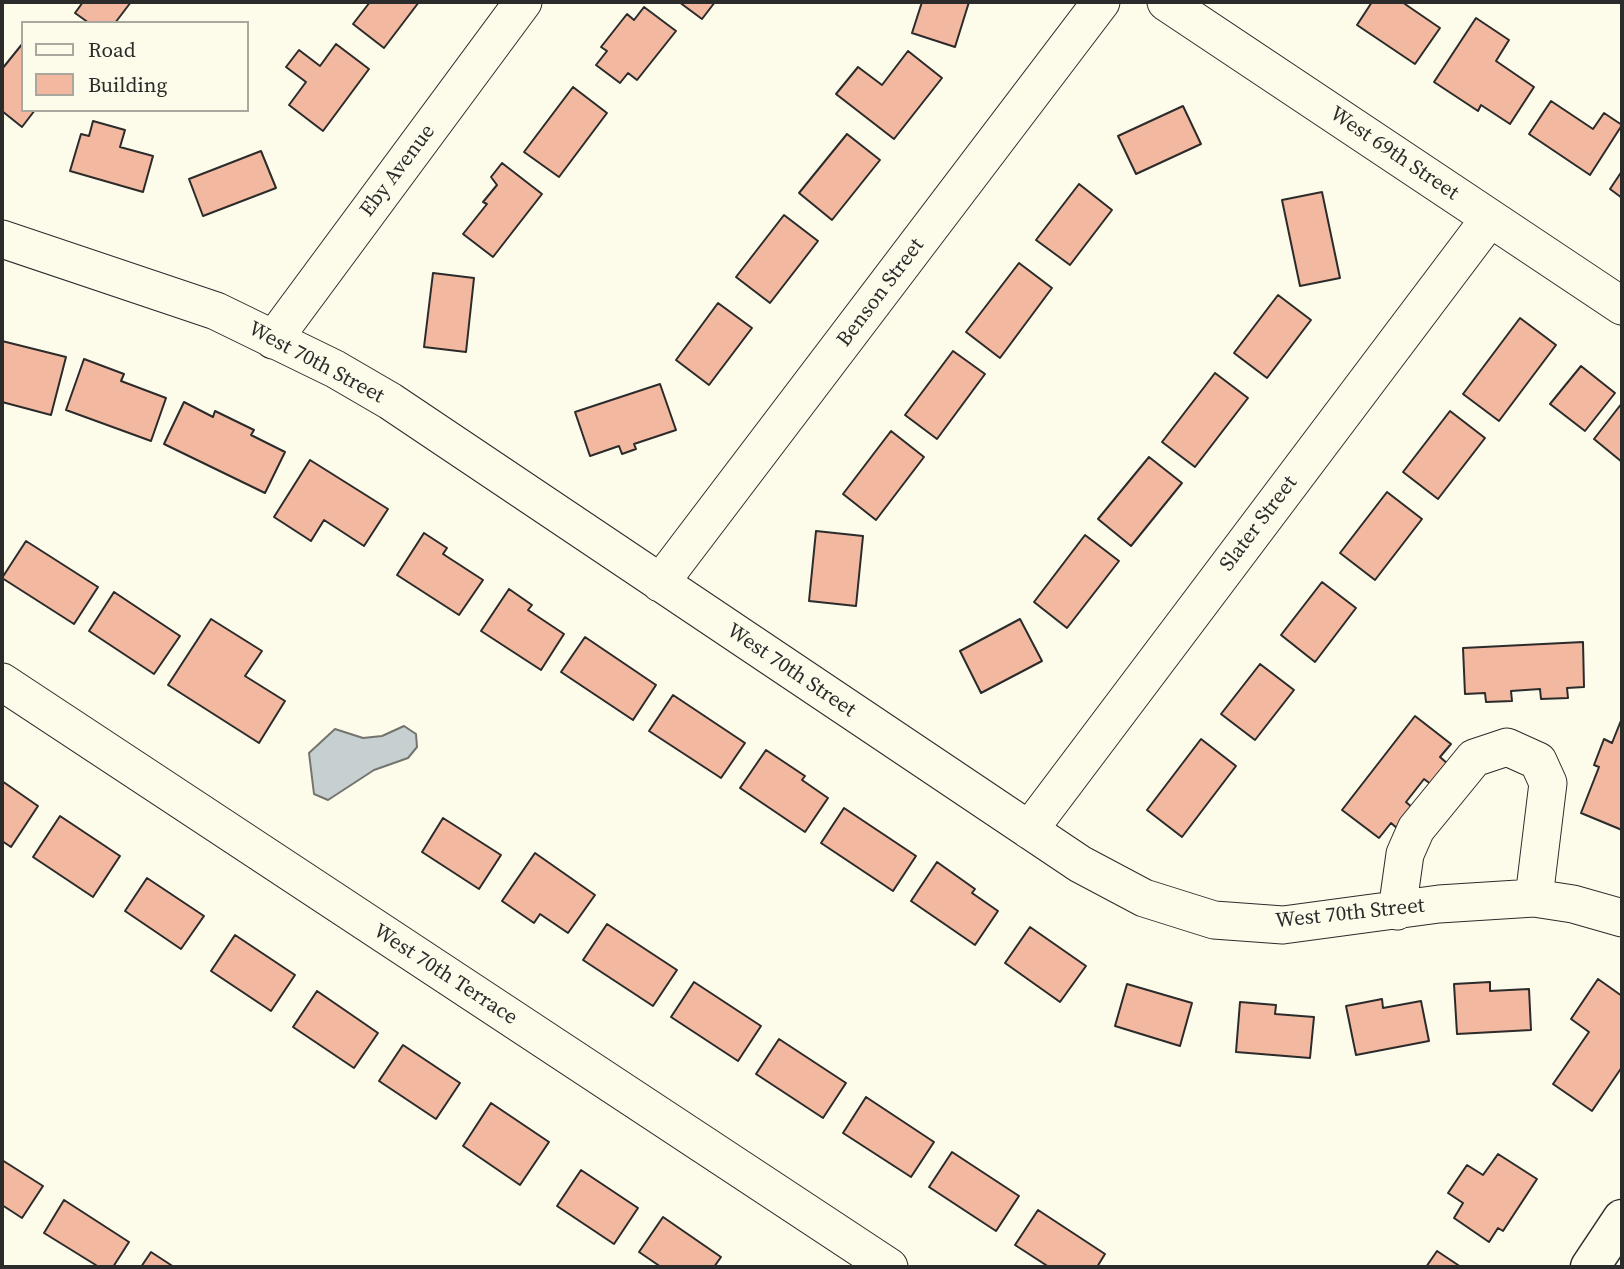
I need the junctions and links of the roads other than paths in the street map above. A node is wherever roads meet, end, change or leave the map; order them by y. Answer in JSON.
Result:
{"nodes":[{"id":1,"x":523,"y":2,"type":"edge"},
{"id":2,"x":1101,"y":2,"type":"edge"},
{"id":3,"x":1166,"y":2,"type":"edge"},
{"id":4,"x":1490,"y":218,"type":"junction"},
{"id":5,"x":2,"y":239,"type":"edge"},
{"id":6,"x":1622,"y":306,"type":"edge"},
{"id":7,"x":273,"y":340,"type":"junction"},
{"id":8,"x":660,"y":583,"type":"junction"},
{"id":9,"x":2,"y":682,"type":"edge"},
{"id":10,"x":1029,"y":830,"type":"junction"},
{"id":11,"x":1534,"y":898,"type":"junction"},
{"id":12,"x":1397,"y":911,"type":"junction"},
{"id":13,"x":1622,"y":918,"type":"edge"},
{"id":14,"x":1622,"y":1219,"type":"edge"},
{"id":15,"x":889,"y":1267,"type":"edge"},
{"id":16,"x":1590,"y":1267,"type":"edge"}],
"edges":[{"from":1,"to":7,"type":"street","name":"Eby Avenue"},
{"from":2,"to":8,"type":"street","name":"Benson Street"},
{"from":3,"to":4,"type":"street","name":"West 69th Street"},
{"from":4,"to":6,"type":"street","name":"West 69th Street"},
{"from":4,"to":10,"type":"street","name":"Slater Street"},
{"from":5,"to":7,"type":"street","name":"West 70th Street"},
{"from":7,"to":8,"type":"street","name":"West 70th Street"},
{"from":8,"to":10,"type":"street","name":"West 70th Street"},
{"from":9,"to":15,"type":"street","name":"West 70th Terrace"},
{"from":10,"to":12,"type":"street","name":"West 70th Street"},
{"from":11,"to":12,"type":"street","name":"West 70th Street"},
{"from":11,"to":12,"type":"street"},
{"from":11,"to":13,"type":"street","name":"West 70th Street"},
{"from":14,"to":16,"type":"main road"}]}
